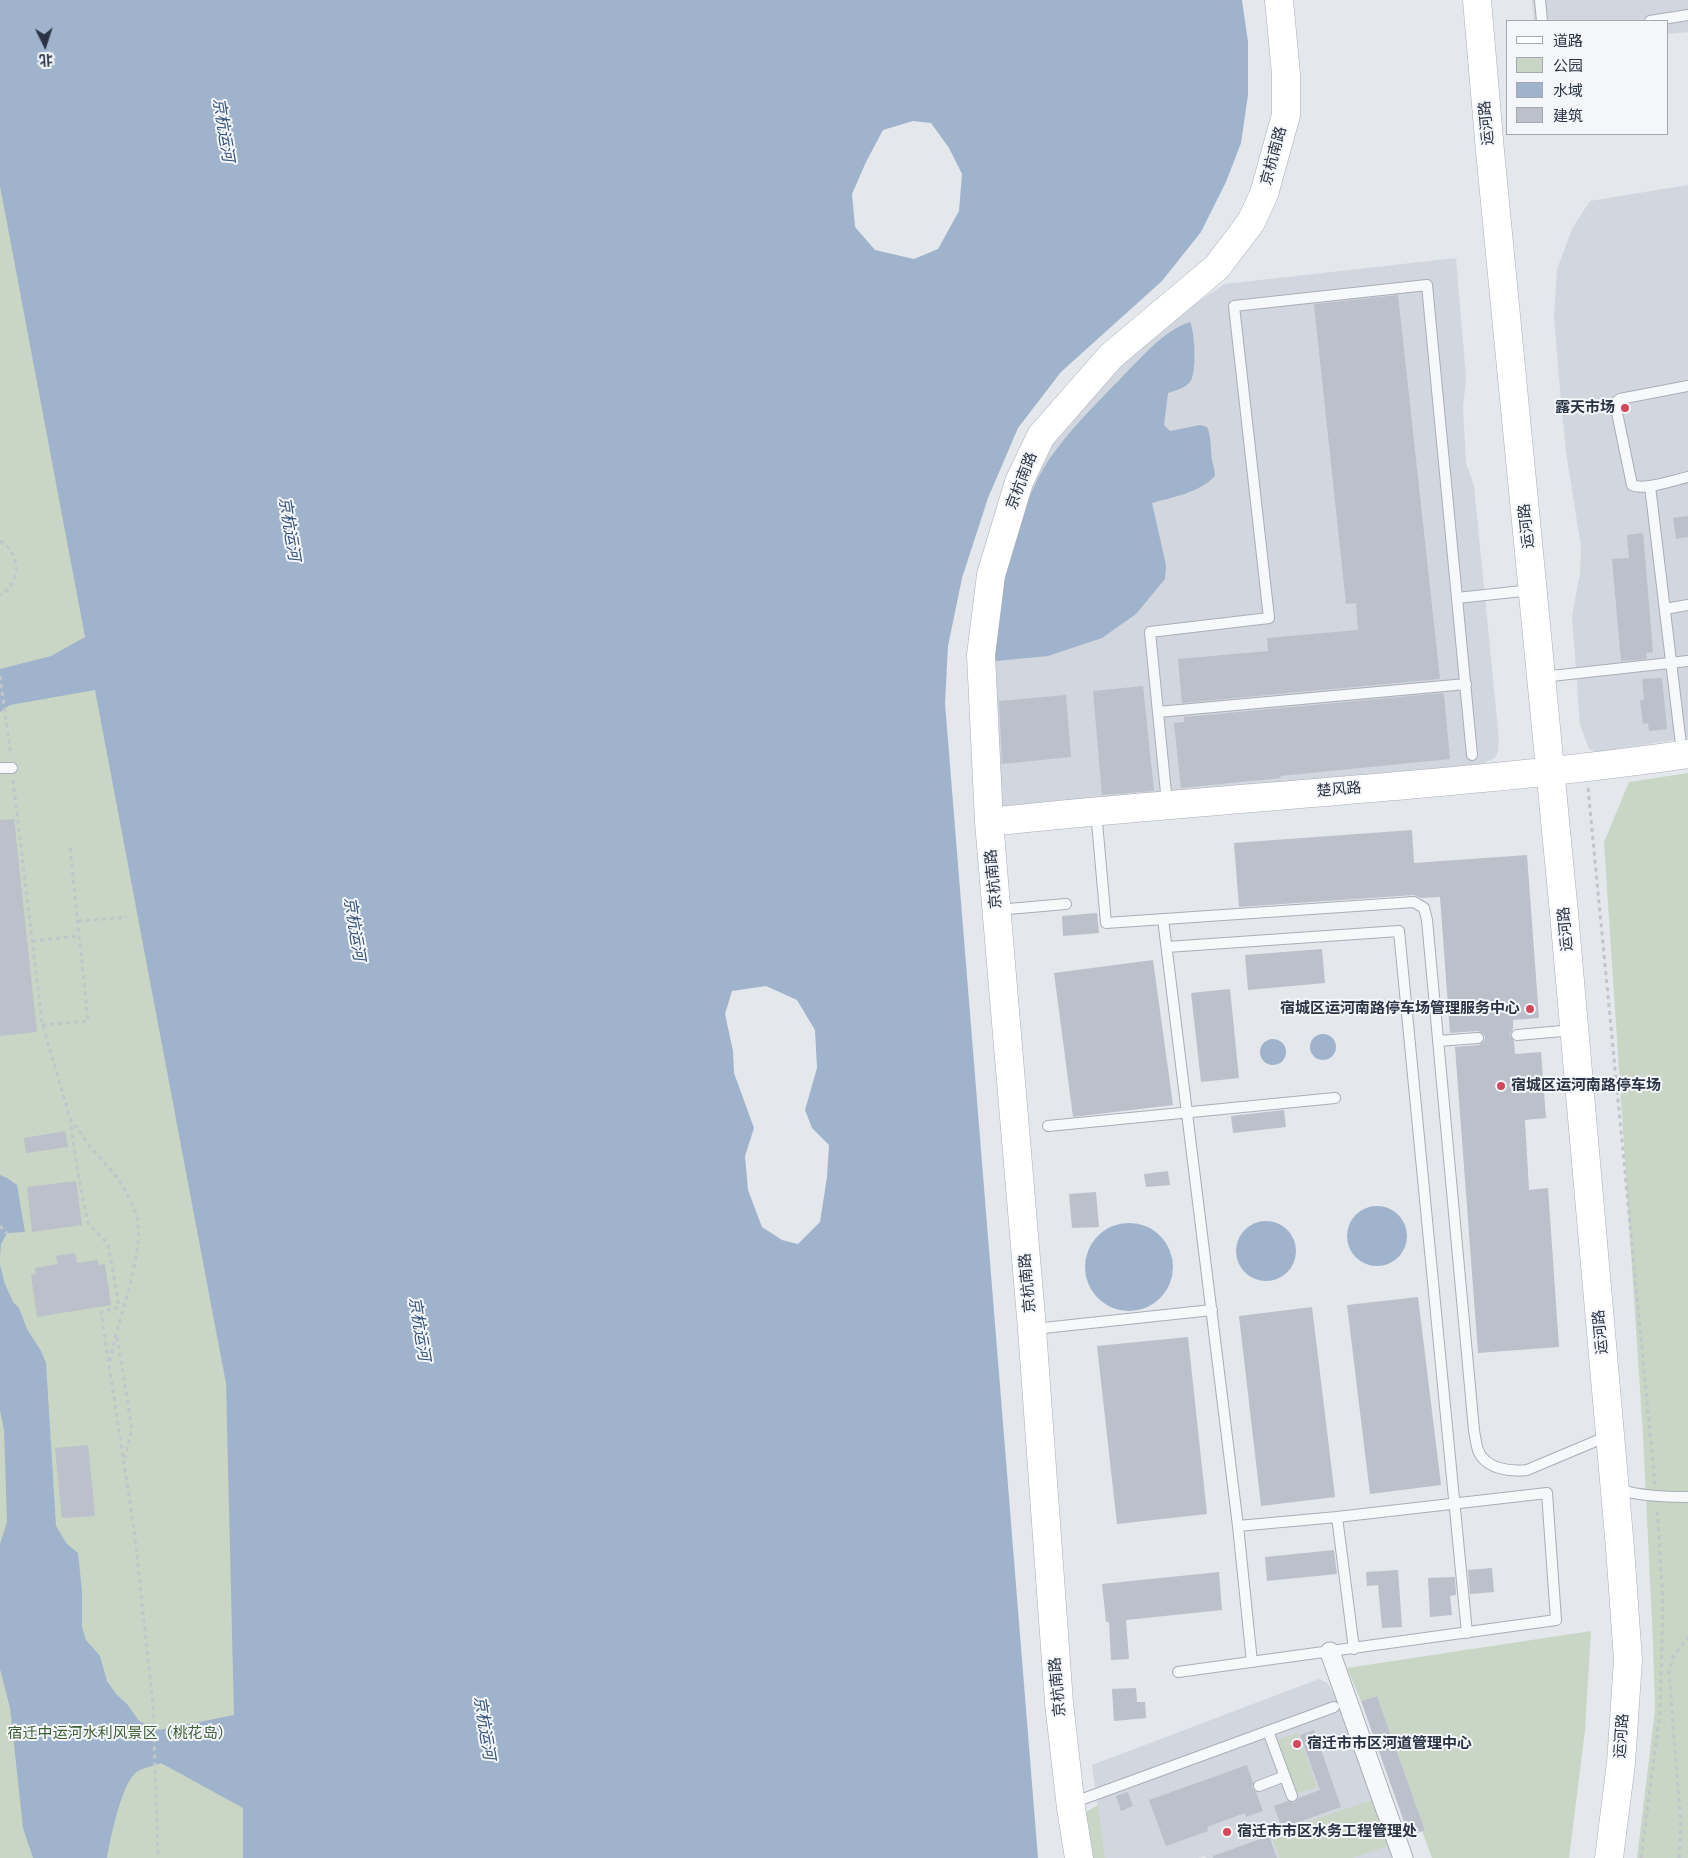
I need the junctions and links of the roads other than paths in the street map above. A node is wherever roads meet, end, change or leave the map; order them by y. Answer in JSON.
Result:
{"nodes":[{"id":1,"x":1279,"y":0,"type":"edge"},
{"id":2,"x":1477,"y":0,"type":"edge"},
{"id":3,"x":1540,"y":0,"type":"edge"},
{"id":4,"x":1688,"y":15,"type":"edge"},
{"id":5,"x":1542,"y":20,"type":"edge"},
{"id":6,"x":1656,"y":20,"type":"edge"},
{"id":7,"x":1688,"y":386,"type":"edge"},
{"id":8,"x":1688,"y":477,"type":"edge"},
{"id":9,"x":1650,"y":486,"type":"junction"},
{"id":10,"x":1533,"y":590,"type":"junction"},
{"id":11,"x":1458,"y":598,"type":"junction"},
{"id":12,"x":1688,"y":605,"type":"edge"},
{"id":13,"x":1665,"y":609,"type":"junction"},
{"id":14,"x":1688,"y":661,"type":"edge"},
{"id":15,"x":1671,"y":663,"type":"junction"},
{"id":16,"x":1542,"y":677,"type":"junction"},
{"id":17,"x":1466,"y":684,"type":"junction"},
{"id":18,"x":1158,"y":712,"type":"junction"},
{"id":19,"x":1683,"y":715,"type":"edge"},
{"id":20,"x":1472,"y":755,"type":"dead end"},
{"id":21,"x":1685,"y":755,"type":"edge"},
{"id":22,"x":0,"y":768,"type":"edge"},
{"id":23,"x":12,"y":768,"type":"road end"},
{"id":24,"x":1551,"y":772,"type":"junction"},
{"id":25,"x":1167,"y":804,"type":"junction"},
{"id":26,"x":1096,"y":810,"type":"junction"},
{"id":27,"x":989,"y":822,"type":"junction"},
{"id":28,"x":1066,"y":904,"type":"dead end"},
{"id":29,"x":996,"y":910,"type":"junction"},
{"id":30,"x":1164,"y":919,"type":"junction"},
{"id":31,"x":1167,"y":947,"type":"junction"},
{"id":32,"x":1575,"y":1030,"type":"junction"},
{"id":33,"x":1517,"y":1035,"type":"dead end"},
{"id":34,"x":1478,"y":1038,"type":"dead end"},
{"id":35,"x":1438,"y":1041,"type":"junction"},
{"id":36,"x":1335,"y":1098,"type":"dead end"},
{"id":37,"x":1187,"y":1112,"type":"junction"},
{"id":38,"x":1048,"y":1126,"type":"dead end"},
{"id":39,"x":1212,"y":1310,"type":"junction"},
{"id":40,"x":1032,"y":1329,"type":"junction"},
{"id":41,"x":1610,"y":1436,"type":"junction"},
{"id":42,"x":1615,"y":1489,"type":"junction"},
{"id":43,"x":1688,"y":1498,"type":"edge"},
{"id":44,"x":1454,"y":1504,"type":"junction"},
{"id":45,"x":1338,"y":1517,"type":"junction"},
{"id":46,"x":1238,"y":1526,"type":"junction"},
{"id":47,"x":1467,"y":1633,"type":"junction"},
{"id":48,"x":1354,"y":1649,"type":"junction"},
{"id":49,"x":1330,"y":1652,"type":"junction"},
{"id":50,"x":1252,"y":1662,"type":"junction"},
{"id":51,"x":1178,"y":1672,"type":"dead end"},
{"id":52,"x":1334,"y":1707,"type":"dead end"},
{"id":53,"x":1268,"y":1731,"type":"junction"},
{"id":54,"x":1285,"y":1776,"type":"junction"},
{"id":55,"x":1259,"y":1786,"type":"dead end"},
{"id":56,"x":1292,"y":1796,"type":"dead end"},
{"id":57,"x":1070,"y":1804,"type":"junction"},
{"id":58,"x":1079,"y":1858,"type":"edge"},
{"id":59,"x":1403,"y":1858,"type":"edge"},
{"id":60,"x":1609,"y":1858,"type":"edge"}],
"edges":[{"from":1,"to":27,"type":"street","name":"京杭南路"},
{"from":2,"to":10,"type":"street","name":"运河路"},
{"from":3,"to":5,"type":"lane"},
{"from":4,"to":6,"type":"lane"},
{"from":7,"to":9,"type":"lane"},
{"from":8,"to":9,"type":"lane"},
{"from":9,"to":13,"type":"lane"},
{"from":10,"to":11,"type":"lane"},
{"from":10,"to":16,"type":"street","name":"运河路"},
{"from":11,"to":17,"type":"lane"},
{"from":11,"to":18,"type":"lane"},
{"from":12,"to":13,"type":"lane"},
{"from":13,"to":15,"type":"lane"},
{"from":14,"to":15,"type":"lane"},
{"from":15,"to":16,"type":"lane"},
{"from":15,"to":19,"type":"lane"},
{"from":16,"to":24,"type":"street","name":"运河路"},
{"from":17,"to":18,"type":"lane"},
{"from":17,"to":20,"type":"lane"},
{"from":18,"to":25,"type":"lane"},
{"from":19,"to":21,"type":"lane"},
{"from":21,"to":24,"type":"street","name":"楚风路"},
{"from":22,"to":23,"type":"lane"},
{"from":24,"to":25,"type":"street","name":"楚风路"},
{"from":24,"to":32,"type":"street","name":"运河路"},
{"from":25,"to":26,"type":"street","name":"楚风路"},
{"from":26,"to":27,"type":"street","name":"楚风路"},
{"from":26,"to":30,"type":"lane"},
{"from":27,"to":29,"type":"street","name":"京杭南路"},
{"from":28,"to":29,"type":"lane"},
{"from":29,"to":40,"type":"street","name":"京杭南路"},
{"from":30,"to":31,"type":"lane"},
{"from":30,"to":35,"type":"lane"},
{"from":31,"to":37,"type":"lane"},
{"from":31,"to":44,"type":"lane"},
{"from":32,"to":33,"type":"lane"},
{"from":32,"to":41,"type":"street","name":"运河路"},
{"from":34,"to":35,"type":"lane"},
{"from":35,"to":41,"type":"lane"},
{"from":36,"to":37,"type":"lane"},
{"from":37,"to":38,"type":"lane"},
{"from":37,"to":39,"type":"lane"},
{"from":39,"to":40,"type":"lane"},
{"from":39,"to":46,"type":"lane"},
{"from":40,"to":57,"type":"street","name":"京杭南路"},
{"from":41,"to":42,"type":"street","name":"运河路"},
{"from":42,"to":43,"type":"lane"},
{"from":42,"to":60,"type":"street","name":"运河路"},
{"from":44,"to":45,"type":"lane"},
{"from":44,"to":47,"type":"lane"},
{"from":44,"to":47,"type":"lane"},
{"from":45,"to":46,"type":"lane"},
{"from":45,"to":48,"type":"lane"},
{"from":46,"to":50,"type":"lane"},
{"from":47,"to":48,"type":"lane"},
{"from":48,"to":49,"type":"lane"},
{"from":49,"to":50,"type":"lane"},
{"from":49,"to":59,"type":"street"},
{"from":50,"to":51,"type":"lane"},
{"from":52,"to":53,"type":"lane"},
{"from":53,"to":54,"type":"lane"},
{"from":53,"to":57,"type":"lane"},
{"from":54,"to":55,"type":"lane"},
{"from":54,"to":56,"type":"lane"},
{"from":57,"to":58,"type":"street","name":"京杭南路"}]}
